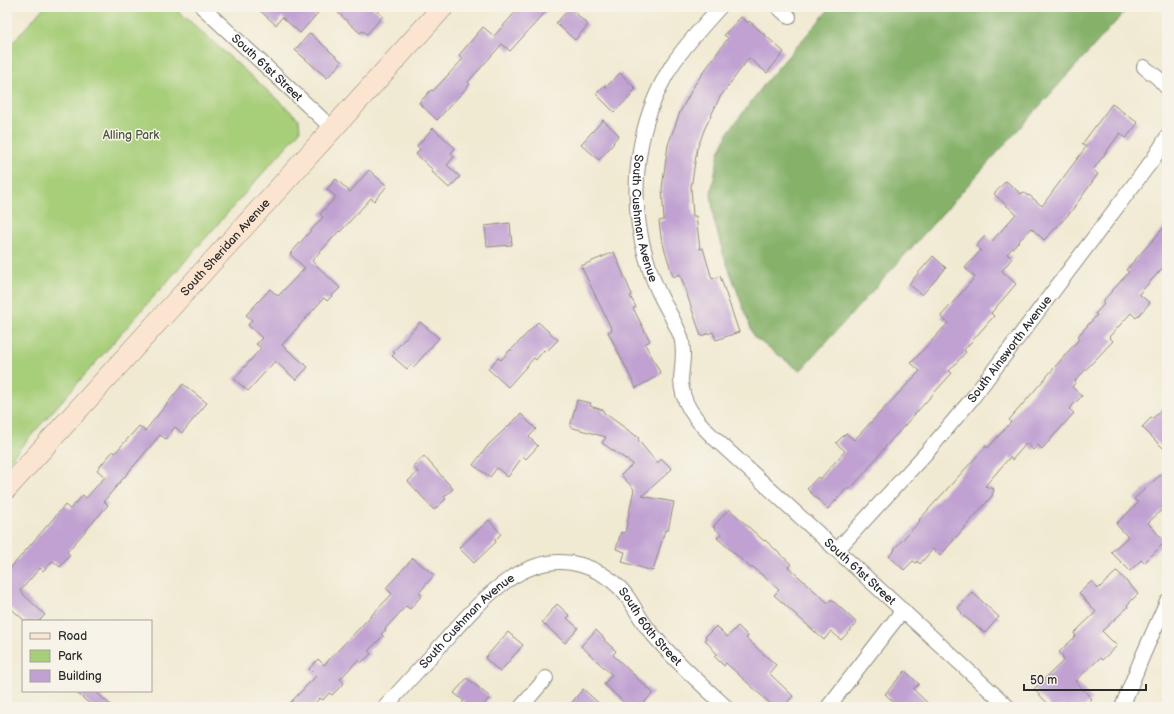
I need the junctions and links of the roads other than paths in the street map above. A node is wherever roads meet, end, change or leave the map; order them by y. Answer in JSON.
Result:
{"nodes":[{"id":1,"x":202,"y":7,"type":"edge"},
{"id":2,"x":443,"y":7,"type":"edge"},
{"id":3,"x":720,"y":7,"type":"edge"},
{"id":4,"x":778,"y":7,"type":"edge"},
{"id":5,"x":789,"y":17,"type":"dead end"},
{"id":6,"x":1144,"y":67,"type":"dead end"},
{"id":7,"x":1167,"y":88,"type":"edge"},
{"id":8,"x":333,"y":129,"type":"junction"},
{"id":9,"x":1167,"y":137,"type":"edge"},
{"id":10,"x":712,"y":436,"type":"joint"},
{"id":11,"x":7,"y":488,"type":"edge"},
{"id":12,"x":837,"y":550,"type":"junction"},
{"id":13,"x":565,"y":561,"type":"joint"},
{"id":14,"x":1167,"y":601,"type":"edge"},
{"id":15,"x":903,"y":610,"type":"junction"},
{"id":16,"x":546,"y":678,"type":"dead end"},
{"id":17,"x":385,"y":707,"type":"edge"},
{"id":18,"x":521,"y":707,"type":"edge"},
{"id":19,"x":726,"y":707,"type":"edge"},
{"id":20,"x":828,"y":707,"type":"edge"},
{"id":21,"x":1008,"y":707,"type":"edge"},
{"id":22,"x":1122,"y":707,"type":"edge"}],
"edges":[{"from":1,"to":8,"type":"street","name":"South 61st Street"},
{"from":2,"to":8,"type":"street","name":"South Sheridan Avenue"},
{"from":3,"to":10,"type":"street","name":"South Cushman Avenue"},
{"from":4,"to":5,"type":"street"},
{"from":6,"to":7,"type":"street"},
{"from":8,"to":11,"type":"street","name":"South Sheridan Avenue"},
{"from":9,"to":12,"type":"street","name":"South Ainsworth Avenue"},
{"from":10,"to":12,"type":"street","name":"South 61st Street"},
{"from":12,"to":15,"type":"street","name":"South 61st Street"},
{"from":13,"to":17,"type":"street","name":"South Cushman Avenue"},
{"from":13,"to":19,"type":"street","name":"South 60th Street"},
{"from":14,"to":22,"type":"street"},
{"from":15,"to":20,"type":"street"},
{"from":15,"to":21,"type":"street","name":"South 61st Street"},
{"from":16,"to":18,"type":"street"}]}
